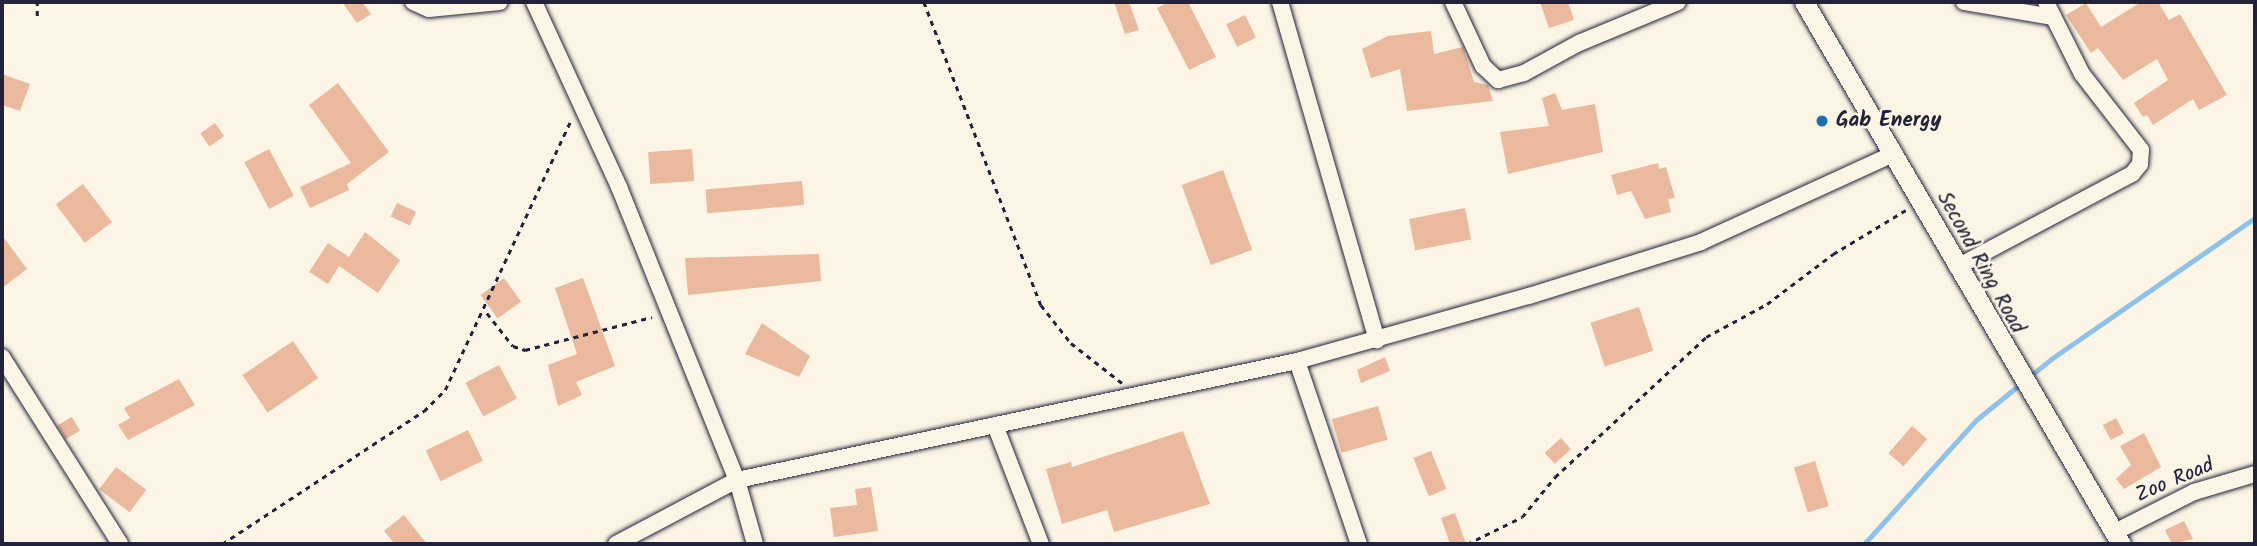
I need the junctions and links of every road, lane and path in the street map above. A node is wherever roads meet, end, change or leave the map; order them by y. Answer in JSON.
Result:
{"nodes":[{"id":1,"x":37,"y":2,"type":"edge"},
{"id":2,"x":413,"y":2,"type":"edge"},
{"id":3,"x":500,"y":2,"type":"edge"},
{"id":4,"x":534,"y":2,"type":"edge"},
{"id":5,"x":924,"y":2,"type":"edge"},
{"id":6,"x":1280,"y":2,"type":"edge"},
{"id":7,"x":1453,"y":2,"type":"edge"},
{"id":8,"x":1678,"y":2,"type":"edge"},
{"id":9,"x":1804,"y":2,"type":"edge"},
{"id":10,"x":1964,"y":2,"type":"edge"},
{"id":11,"x":2049,"y":9,"type":"edge"},
{"id":12,"x":37,"y":16,"type":"dead end"},
{"id":13,"x":581,"y":102,"type":"junction"},
{"id":14,"x":1895,"y":153,"type":"junction"},
{"id":15,"x":1920,"y":202,"type":"junction"},
{"id":16,"x":1957,"y":267,"type":"junction"},
{"id":17,"x":486,"y":312,"type":"junction"},
{"id":18,"x":669,"y":312,"type":"junction"},
{"id":19,"x":1377,"y":340,"type":"junction"},
{"id":20,"x":2,"y":357,"type":"edge"},
{"id":21,"x":1297,"y":361,"type":"junction"},
{"id":22,"x":1138,"y":394,"type":"junction"},
{"id":23,"x":995,"y":425,"type":"junction"},
{"id":24,"x":2255,"y":474,"type":"edge"},
{"id":25,"x":737,"y":480,"type":"junction"},
{"id":26,"x":2117,"y":539,"type":"edge"},
{"id":27,"x":120,"y":544,"type":"edge"},
{"id":28,"x":222,"y":544,"type":"edge"},
{"id":29,"x":616,"y":544,"type":"edge"},
{"id":30,"x":755,"y":544,"type":"edge"},
{"id":31,"x":1041,"y":544,"type":"edge"},
{"id":32,"x":1359,"y":544,"type":"edge"},
{"id":33,"x":1467,"y":544,"type":"edge"}],
"edges":[{"from":1,"to":12,"type":"path"},
{"from":2,"to":3,"type":"street"},
{"from":4,"to":13,"type":"street"},
{"from":5,"to":22,"type":"path"},
{"from":6,"to":19,"type":"street"},
{"from":7,"to":8,"type":"street"},
{"from":9,"to":14,"type":"street","name":"Second Ring Road"},
{"from":10,"to":11,"type":"street"},
{"from":11,"to":16,"type":"street"},
{"from":13,"to":17,"type":"path"},
{"from":13,"to":18,"type":"street"},
{"from":14,"to":15,"type":"street","name":"Second Ring Road"},
{"from":14,"to":19,"type":"street"},
{"from":15,"to":16,"type":"street","name":"Second Ring Road"},
{"from":15,"to":33,"type":"path"},
{"from":16,"to":26,"type":"street","name":"Second Ring Road"},
{"from":17,"to":18,"type":"path"},
{"from":17,"to":28,"type":"path"},
{"from":18,"to":25,"type":"street"},
{"from":19,"to":21,"type":"street"},
{"from":20,"to":27,"type":"street"},
{"from":21,"to":22,"type":"street"},
{"from":21,"to":32,"type":"street"},
{"from":22,"to":23,"type":"street"},
{"from":23,"to":25,"type":"street"},
{"from":23,"to":31,"type":"street"},
{"from":24,"to":26,"type":"street","name":"Zoo Road"},
{"from":25,"to":29,"type":"street"},
{"from":25,"to":30,"type":"street"}]}
